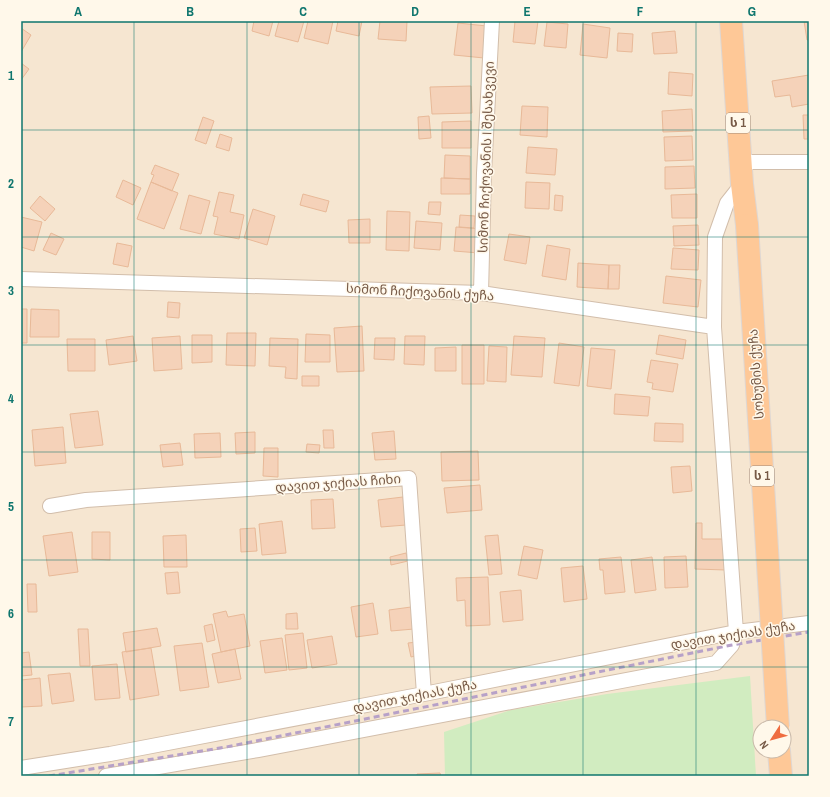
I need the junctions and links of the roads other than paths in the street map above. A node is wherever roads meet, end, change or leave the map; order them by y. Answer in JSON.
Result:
{"nodes":[{"id":1,"x":492,"y":21,"type":"edge"},
{"id":2,"x":731,"y":21,"type":"edge"},
{"id":3,"x":741,"y":162,"type":"junction"},
{"id":4,"x":809,"y":162,"type":"edge"},
{"id":5,"x":742,"y":184,"type":"junction"},
{"id":6,"x":21,"y":279,"type":"edge"},
{"id":7,"x":481,"y":293,"type":"junction"},
{"id":8,"x":714,"y":327,"type":"junction"},
{"id":9,"x":50,"y":506,"type":"dead end"},
{"id":10,"x":809,"y":623,"type":"edge"},
{"id":11,"x":736,"y":632,"type":"junction"},
{"id":12,"x":424,"y":694,"type":"junction"},
{"id":13,"x":778,"y":719,"type":"edge"},
{"id":14,"x":780,"y":759,"type":"edge"},
{"id":15,"x":21,"y":768,"type":"edge"},
{"id":16,"x":106,"y":776,"type":"edge"},
{"id":17,"x":781,"y":776,"type":"edge"}],
"edges":[{"from":1,"to":7,"type":"street","name":"სიმონ ჩიქოვანის I შესახვევი"},
{"from":2,"to":3,"type":"highway","name":"სოხუმის ქუჩა","number":"ს 1"},
{"from":3,"to":4,"type":"street"},
{"from":3,"to":5,"type":"highway","name":"სოხუმის ქუჩა","number":"ს 1"},
{"from":5,"to":8,"type":"street"},
{"from":5,"to":13,"type":"highway","name":"სოხუმის ქუჩა","number":"ს 1","bridge":true},
{"from":6,"to":7,"type":"street","name":"სიმონ ჩიქოვანის ქუჩა"},
{"from":7,"to":8,"type":"street","name":"სიმონ ჩიქოვანის ქუჩა"},
{"from":8,"to":11,"type":"street"},
{"from":9,"to":12,"type":"street","name":"დავით ჯიქიას ჩიხი"},
{"from":10,"to":11,"type":"street","name":"დავით ჯიქიას ქუჩა"},
{"from":11,"to":12,"type":"street","name":"დავით ჯიქიას ქუჩა"},
{"from":11,"to":16,"type":"street","name":"დავით ჯიქიას ქუჩა"},
{"from":12,"to":15,"type":"street","name":"დავით ჯიქიას ქუჩა"},
{"from":14,"to":17,"type":"highway"}]}
